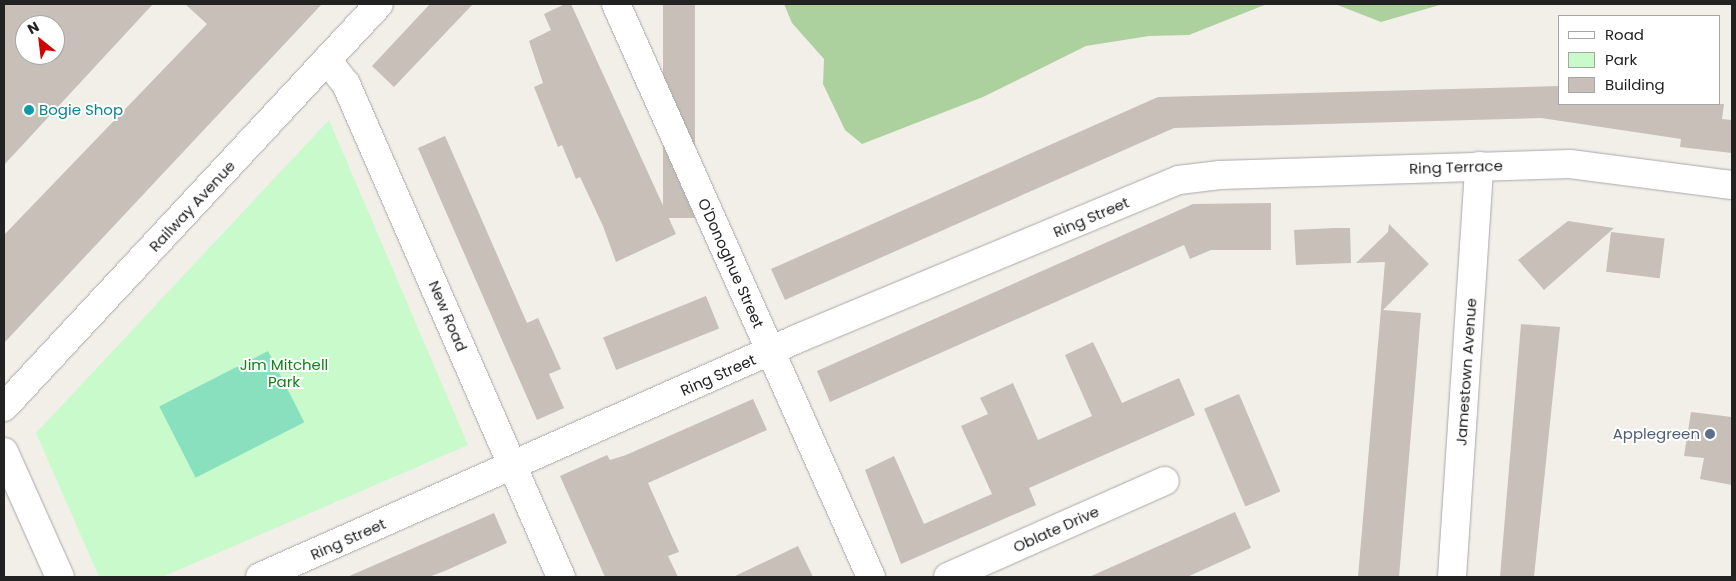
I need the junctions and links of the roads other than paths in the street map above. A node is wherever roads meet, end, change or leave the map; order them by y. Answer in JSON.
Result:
{"nodes":[{"id":1,"x":379,"y":4,"type":"edge"},
{"id":2,"x":616,"y":4,"type":"edge"},
{"id":3,"x":327,"y":60,"type":"junction"},
{"id":4,"x":1479,"y":166,"type":"junction"},
{"id":5,"x":1179,"y":180,"type":"joint"},
{"id":6,"x":1732,"y":185,"type":"edge"},
{"id":7,"x":770,"y":351,"type":"junction"},
{"id":8,"x":4,"y":407,"type":"edge"},
{"id":9,"x":4,"y":452,"type":"edge"},
{"id":10,"x":511,"y":465,"type":"junction"},
{"id":11,"x":1165,"y":481,"type":"dead end"},
{"id":12,"x":60,"y":577,"type":"edge"},
{"id":13,"x":260,"y":577,"type":"edge"},
{"id":14,"x":561,"y":577,"type":"edge"},
{"id":15,"x":871,"y":577,"type":"edge"},
{"id":16,"x":948,"y":577,"type":"edge"},
{"id":17,"x":1452,"y":577,"type":"edge"}],
"edges":[{"from":1,"to":3,"type":"street","name":"Railway Avenue"},
{"from":2,"to":7,"type":"street","name":"O'Donoghue Street"},
{"from":3,"to":8,"type":"street","name":"Railway Avenue"},
{"from":3,"to":10,"type":"street","name":"New Road"},
{"from":4,"to":5,"type":"street","name":"Ring Terrace"},
{"from":4,"to":6,"type":"street","name":"Ring Terrace"},
{"from":4,"to":17,"type":"street","name":"Jamestown Avenue"},
{"from":5,"to":7,"type":"street","name":"Ring Street"},
{"from":7,"to":10,"type":"street","name":"Ring Street"},
{"from":7,"to":15,"type":"street","name":"O'Donoghue Street"},
{"from":9,"to":12,"type":"street"},
{"from":10,"to":13,"type":"street","name":"Ring Street"},
{"from":10,"to":14,"type":"street","name":"New Road"},
{"from":11,"to":16,"type":"street","name":"Oblate Drive"}]}
